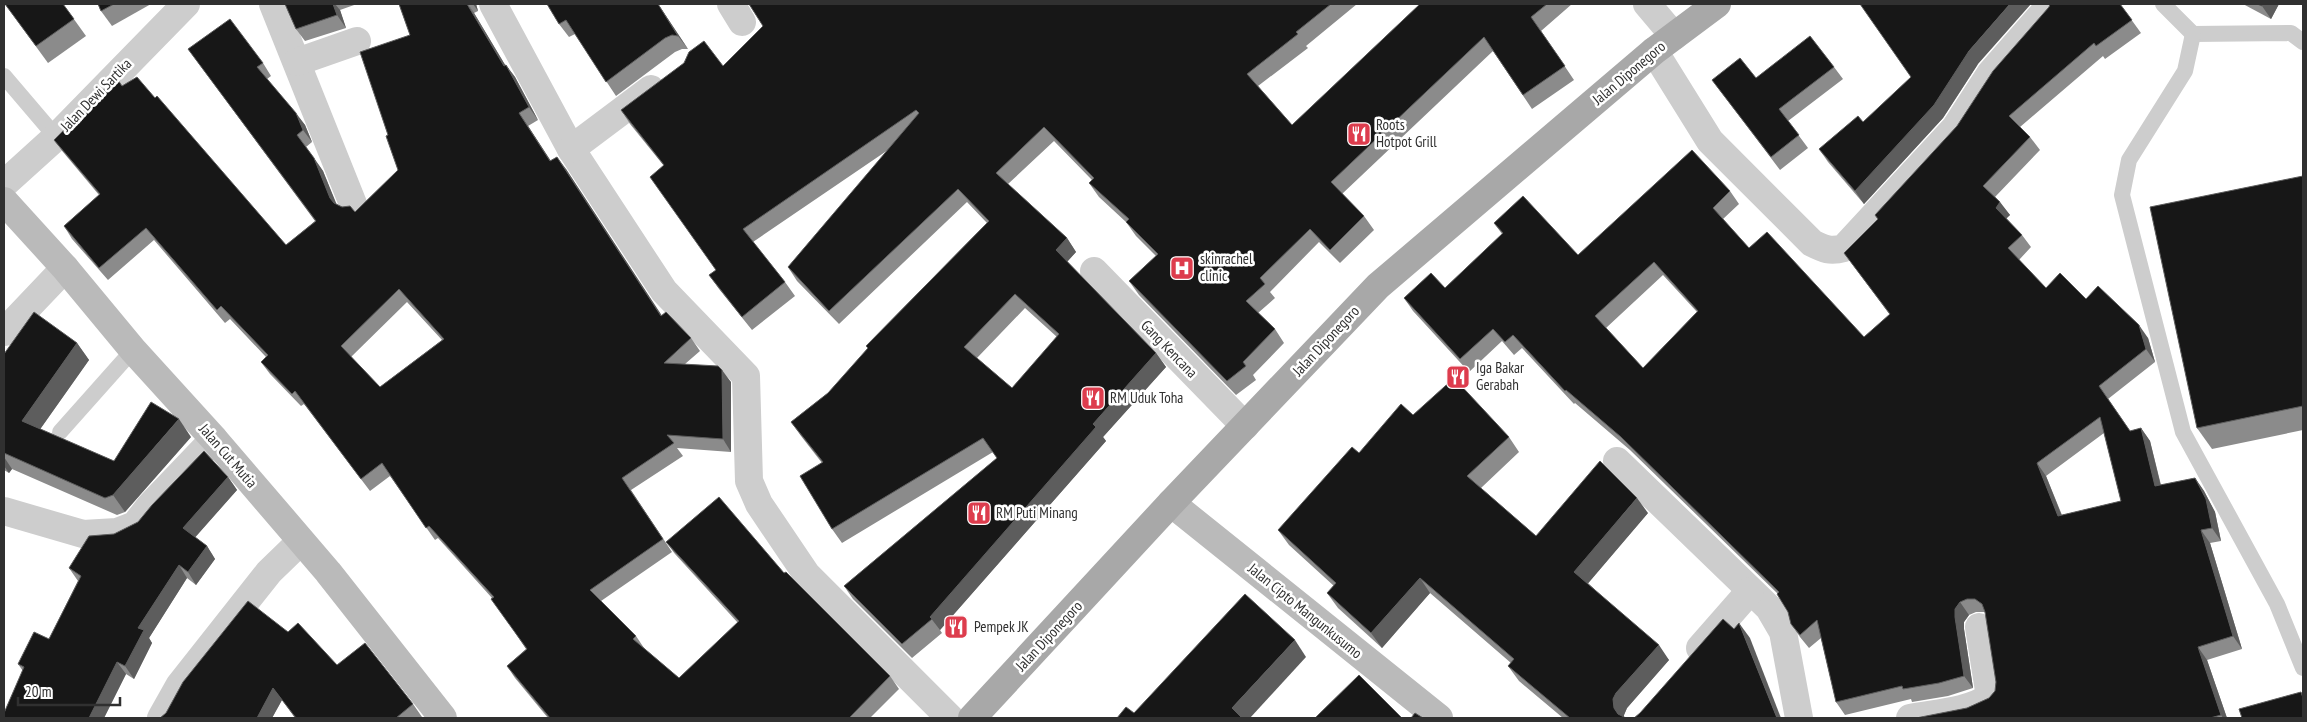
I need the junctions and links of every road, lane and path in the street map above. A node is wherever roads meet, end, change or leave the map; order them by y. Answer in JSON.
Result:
{"nodes":[{"id":1,"x":186,"y":4,"type":"edge"},
{"id":2,"x":273,"y":4,"type":"edge"},
{"id":3,"x":493,"y":4,"type":"edge"},
{"id":4,"x":1648,"y":4,"type":"edge"},
{"id":5,"x":1717,"y":4,"type":"edge"},
{"id":6,"x":2162,"y":4,"type":"edge"},
{"id":7,"x":2046,"y":10,"type":"edge"},
{"id":8,"x":2193,"y":34,"type":"junction"},
{"id":9,"x":358,"y":41,"type":"dead end"},
{"id":10,"x":2303,"y":42,"type":"edge"},
{"id":11,"x":1664,"y":43,"type":"junction"},
{"id":12,"x":297,"y":62,"type":"junction"},
{"id":13,"x":669,"y":75,"type":"edge"},
{"id":14,"x":4,"y":76,"type":"edge"},
{"id":15,"x":56,"y":137,"type":"junction"},
{"id":16,"x":572,"y":149,"type":"junction"},
{"id":17,"x":4,"y":184,"type":"edge"},
{"id":18,"x":4,"y":201,"type":"edge"},
{"id":19,"x":352,"y":204,"type":"dead end"},
{"id":20,"x":65,"y":268,"type":"junction"},
{"id":21,"x":1094,"y":271,"type":"dead end"},
{"id":22,"x":4,"y":332,"type":"edge"},
{"id":23,"x":133,"y":350,"type":"junction"},
{"id":24,"x":1245,"y":426,"type":"junction"},
{"id":25,"x":60,"y":432,"type":"dead end"},
{"id":26,"x":214,"y":439,"type":"junction"},
{"id":27,"x":1617,"y":461,"type":"dead end"},
{"id":28,"x":1171,"y":504,"type":"junction"},
{"id":29,"x":4,"y":511,"type":"edge"},
{"id":30,"x":300,"y":542,"type":"junction"},
{"id":31,"x":1750,"y":591,"type":"junction"},
{"id":32,"x":1979,"y":627,"type":"dead end"},
{"id":33,"x":1683,"y":668,"type":"edge"},
{"id":34,"x":2303,"y":668,"type":"edge"},
{"id":35,"x":161,"y":718,"type":"edge"},
{"id":36,"x":443,"y":718,"type":"edge"},
{"id":37,"x":950,"y":718,"type":"edge"},
{"id":38,"x":972,"y":718,"type":"edge"},
{"id":39,"x":1439,"y":718,"type":"edge"},
{"id":40,"x":1799,"y":718,"type":"edge"},
{"id":41,"x":1910,"y":718,"type":"edge"}],
"edges":[{"from":1,"to":15,"type":"street","name":"Jalan Dewi Sartika"},
{"from":2,"to":12,"type":"street"},
{"from":3,"to":16,"type":"street"},
{"from":4,"to":11,"type":"street"},
{"from":5,"to":11,"type":"main road","name":"Jalan Diponegoro"},
{"from":6,"to":8,"type":"lane"},
{"from":7,"to":11,"type":"street"},
{"from":8,"to":10,"type":"lane"},
{"from":8,"to":34,"type":"lane"},
{"from":9,"to":12,"type":"street"},
{"from":11,"to":24,"type":"main road","name":"Jalan Diponegoro"},
{"from":12,"to":19,"type":"street"},
{"from":13,"to":16,"type":"street"},
{"from":14,"to":15,"type":"lane"},
{"from":15,"to":17,"type":"street","name":"Jalan Dewi Sartika"},
{"from":16,"to":37,"type":"street"},
{"from":18,"to":20,"type":"main road","name":"Jalan Cut Mutia"},
{"from":20,"to":22,"type":"street"},
{"from":20,"to":23,"type":"main road","name":"Jalan Cut Mutia"},
{"from":21,"to":24,"type":"street","name":"Gang Kencana"},
{"from":23,"to":25,"type":"lane"},
{"from":23,"to":26,"type":"main road","name":"Jalan Cut Mutia"},
{"from":24,"to":28,"type":"main road","name":"Jalan Diponegoro"},
{"from":26,"to":29,"type":"street"},
{"from":26,"to":30,"type":"main road","name":"Jalan Cut Mutia"},
{"from":27,"to":31,"type":"street"},
{"from":28,"to":38,"type":"main road","name":"Jalan Diponegoro"},
{"from":28,"to":39,"type":"main road","name":"Jalan Cipto Mangunkusumo"},
{"from":30,"to":35,"type":"street"},
{"from":30,"to":36,"type":"main road","name":"Jalan Cut Mutia"},
{"from":31,"to":33,"type":"street"},
{"from":31,"to":40,"type":"street"},
{"from":32,"to":41,"type":"street"}]}
